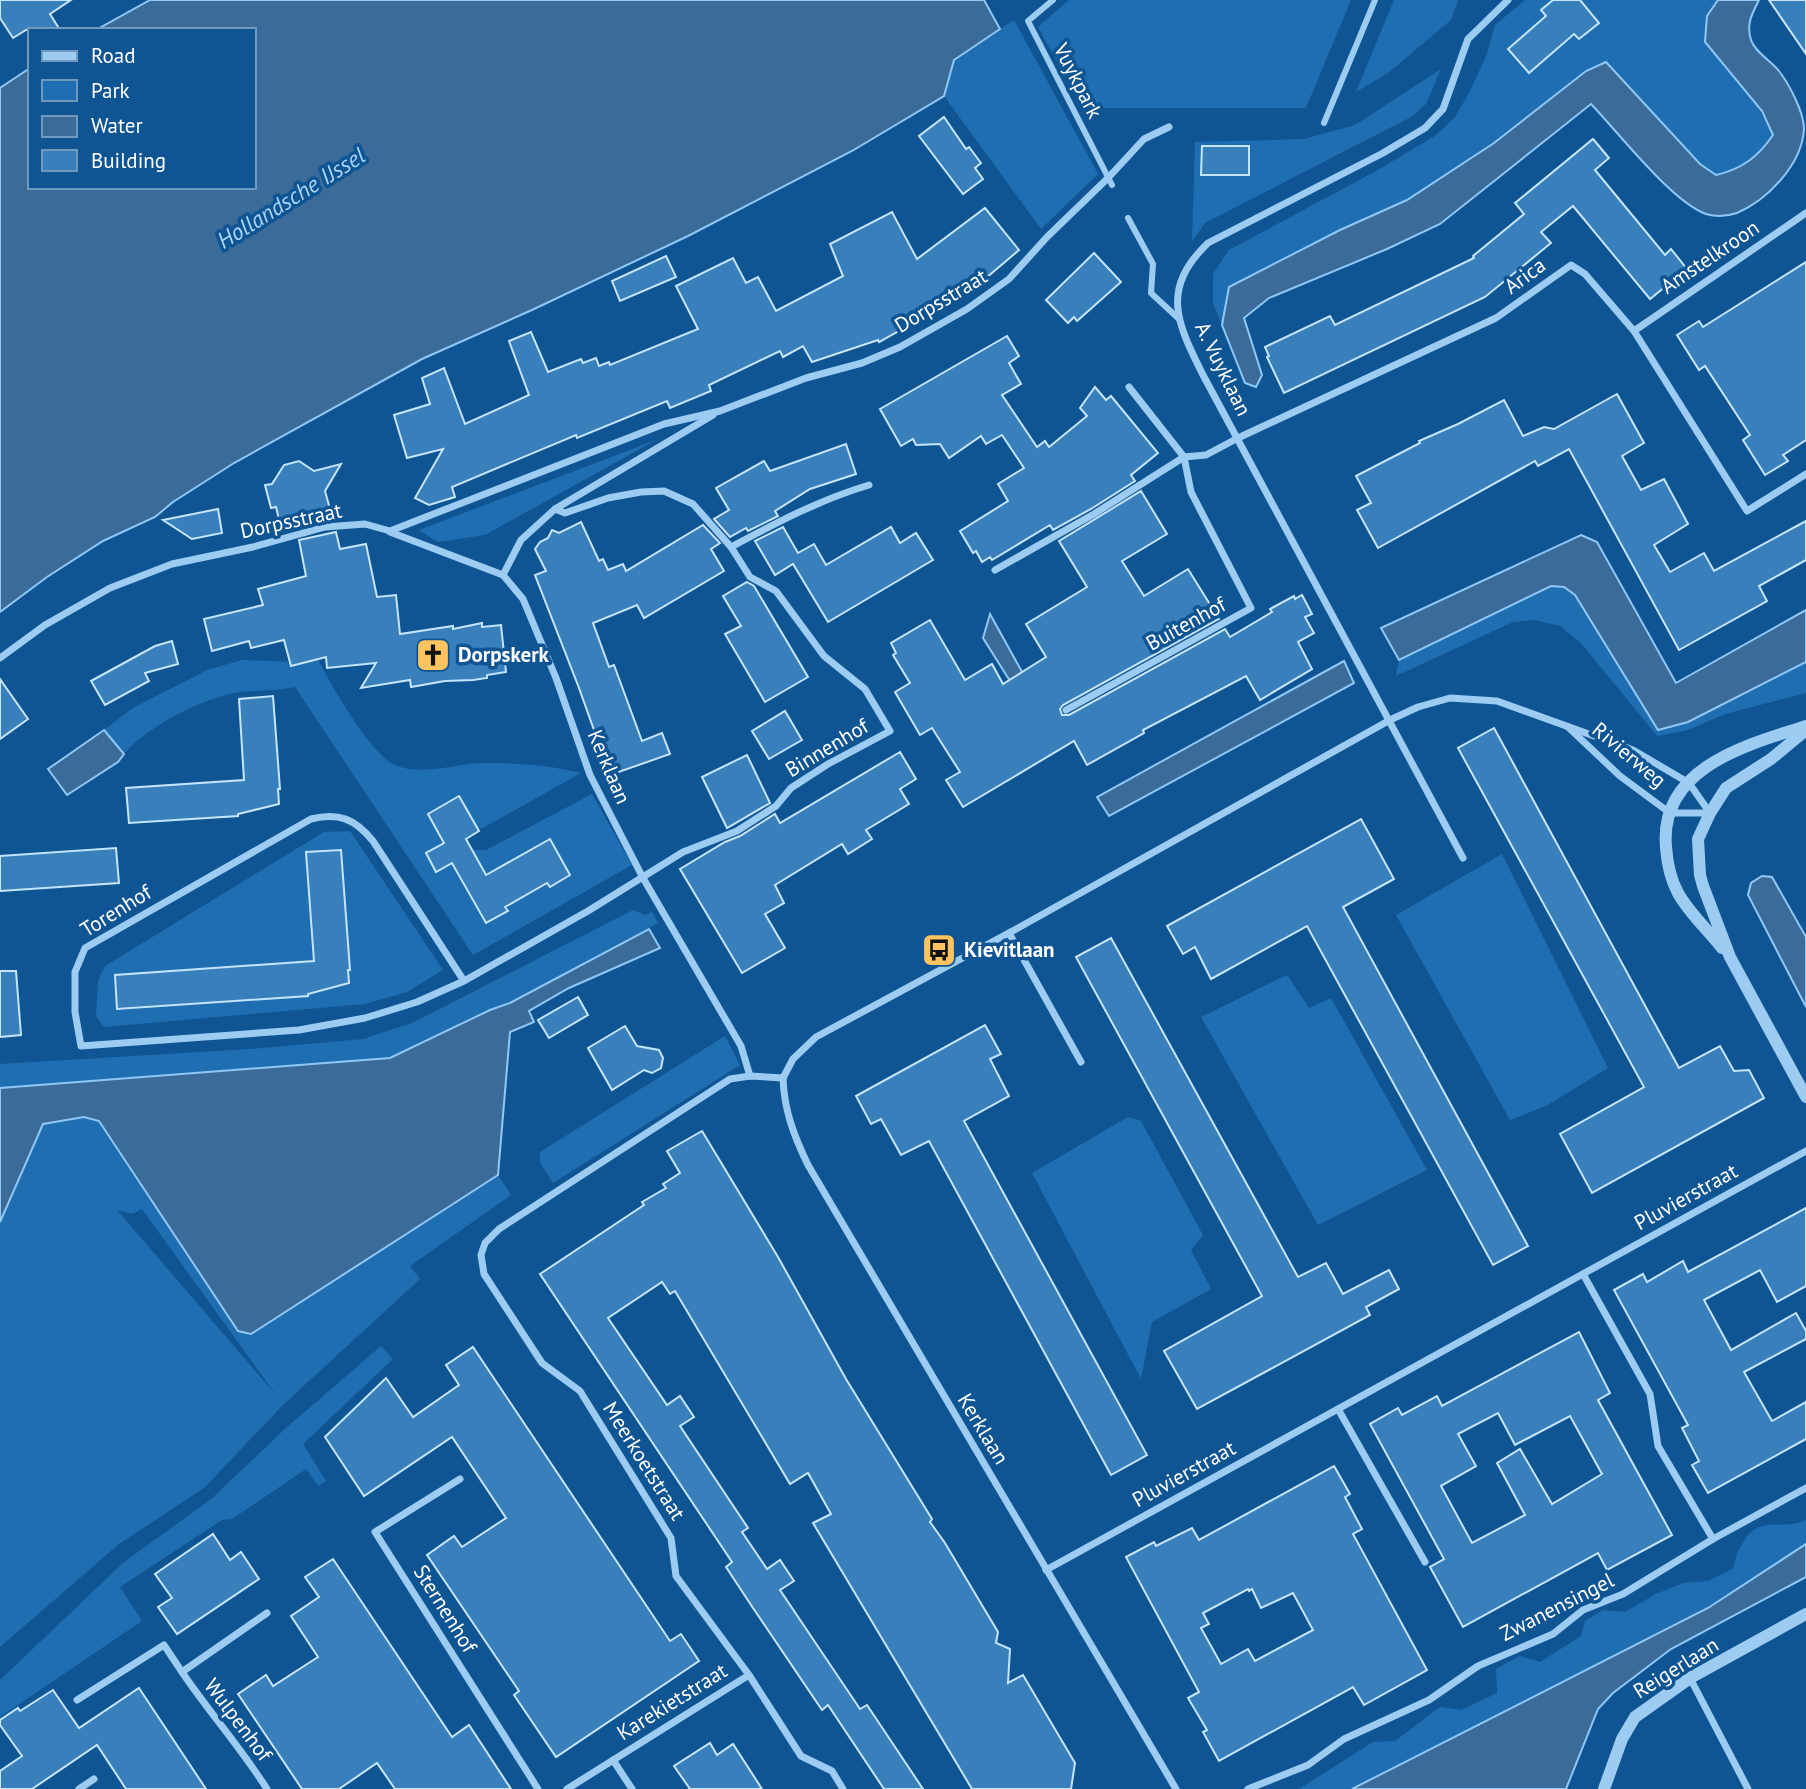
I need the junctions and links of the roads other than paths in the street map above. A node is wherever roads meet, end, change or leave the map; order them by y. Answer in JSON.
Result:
{"nodes":[{"id":1,"x":1053,"y":0,"type":"edge"},
{"id":2,"x":1375,"y":0,"type":"edge"},
{"id":3,"x":1508,"y":0,"type":"edge"},
{"id":4,"x":1324,"y":123,"type":"dead end"},
{"id":5,"x":1170,"y":127,"type":"dead end"},
{"id":6,"x":1110,"y":181,"type":"junction"},
{"id":7,"x":1806,"y":213,"type":"edge"},
{"id":8,"x":1128,"y":218,"type":"dead end"},
{"id":9,"x":1179,"y":319,"type":"junction"},
{"id":10,"x":1634,"y":331,"type":"junction"},
{"id":11,"x":1129,"y":387,"type":"dead end"},
{"id":12,"x":720,"y":411,"type":"junction"},
{"id":13,"x":1238,"y":438,"type":"junction"},
{"id":14,"x":1184,"y":457,"type":"junction"},
{"id":15,"x":1806,"y":474,"type":"edge"},
{"id":16,"x":869,"y":485,"type":"dead end"},
{"id":17,"x":555,"y":509,"type":"junction"},
{"id":18,"x":390,"y":531,"type":"junction"},
{"id":19,"x":731,"y":547,"type":"junction"},
{"id":20,"x":995,"y":570,"type":"dead end"},
{"id":21,"x":503,"y":575,"type":"junction"},
{"id":22,"x":0,"y":658,"type":"edge"},
{"id":23,"x":1066,"y":710,"type":"dead end"},
{"id":24,"x":1390,"y":720,"type":"junction"},
{"id":25,"x":1565,"y":724,"type":"junction"},
{"id":26,"x":1806,"y":728,"type":"edge"},
{"id":27,"x":1689,"y":783,"type":"junction"},
{"id":28,"x":1670,"y":813,"type":"junction"},
{"id":29,"x":1710,"y":813,"type":"junction"},
{"id":30,"x":1463,"y":858,"type":"dead end"},
{"id":31,"x":643,"y":878,"type":"junction"},
{"id":32,"x":1009,"y":933,"type":"junction"},
{"id":33,"x":1730,"y":957,"type":"junction"},
{"id":34,"x":464,"y":981,"type":"junction"},
{"id":35,"x":1081,"y":1062,"type":"dead end"},
{"id":36,"x":750,"y":1076,"type":"junction"},
{"id":37,"x":783,"y":1078,"type":"junction"},
{"id":38,"x":1806,"y":1097,"type":"edge"},
{"id":39,"x":1806,"y":1151,"type":"edge"},
{"id":40,"x":1583,"y":1274,"type":"junction"},
{"id":41,"x":1338,"y":1409,"type":"junction"},
{"id":42,"x":460,"y":1479,"type":"dead end"},
{"id":43,"x":1806,"y":1488,"type":"edge"},
{"id":44,"x":1713,"y":1539,"type":"junction"},
{"id":45,"x":1425,"y":1562,"type":"dead end"},
{"id":46,"x":1046,"y":1570,"type":"junction"},
{"id":47,"x":267,"y":1613,"type":"dead end"},
{"id":48,"x":1806,"y":1614,"type":"edge"},
{"id":49,"x":182,"y":1672,"type":"junction"},
{"id":50,"x":749,"y":1675,"type":"junction"},
{"id":51,"x":1690,"y":1678,"type":"junction"},
{"id":52,"x":77,"y":1700,"type":"dead end"},
{"id":53,"x":613,"y":1760,"type":"junction"},
{"id":54,"x":94,"y":1779,"type":"dead end"},
{"id":55,"x":79,"y":1789,"type":"edge"},
{"id":56,"x":267,"y":1789,"type":"edge"},
{"id":57,"x":538,"y":1789,"type":"edge"},
{"id":58,"x":568,"y":1789,"type":"edge"},
{"id":59,"x":632,"y":1789,"type":"edge"},
{"id":60,"x":843,"y":1789,"type":"edge"},
{"id":61,"x":1176,"y":1789,"type":"edge"},
{"id":62,"x":1248,"y":1789,"type":"edge"},
{"id":63,"x":1604,"y":1789,"type":"edge"},
{"id":64,"x":1748,"y":1789,"type":"edge"}],
"edges":[{"from":1,"to":6,"type":"street","name":"Vuykpark"},
{"from":2,"to":4,"type":"street"},
{"from":3,"to":9,"type":"street","name":"A. Vuyklaan"},
{"from":5,"to":6,"type":"street","name":"Dorpsstraat"},
{"from":6,"to":12,"type":"street","name":"Dorpsstraat"},
{"from":7,"to":10,"type":"street","name":"Amstelkroon"},
{"from":8,"to":9,"type":"street"},
{"from":9,"to":13,"type":"street","name":"A. Vuyklaan"},
{"from":10,"to":13,"type":"street","name":"Arica"},
{"from":10,"to":15,"type":"street","name":"Arica"},
{"from":11,"to":14,"type":"street","name":"Buitenhof"},
{"from":12,"to":17,"type":"street","name":"Dorpsstraat"},
{"from":12,"to":18,"type":"street","name":"Dorpsstraat"},
{"from":13,"to":14,"type":"street"},
{"from":13,"to":24,"type":"street","name":"A. Vuyklaan"},
{"from":14,"to":20,"type":"street"},
{"from":14,"to":23,"type":"street","name":"Buitenhof"},
{"from":16,"to":19,"type":"street"},
{"from":17,"to":19,"type":"street","name":"Binnenhof"},
{"from":17,"to":21,"type":"street","name":"Dorpsstraat"},
{"from":18,"to":21,"type":"street"},
{"from":18,"to":22,"type":"street","name":"Dorpsstraat"},
{"from":19,"to":31,"type":"street","name":"Binnenhof"},
{"from":21,"to":31,"type":"street","name":"Kerklaan"},
{"from":24,"to":25,"type":"street","name":"Rivierweg"},
{"from":24,"to":30,"type":"street"},
{"from":24,"to":32,"type":"street"},
{"from":25,"to":27,"type":"street","name":"Rivierweg"},
{"from":25,"to":28,"type":"street","name":"Rivierweg"},
{"from":26,"to":27,"type":"street"},
{"from":26,"to":29,"type":"street"},
{"from":27,"to":28,"type":"street","name":"Rivierweg"},
{"from":27,"to":29,"type":"street","name":"Rivierweg"},
{"from":28,"to":29,"type":"street","name":"Rivierweg"},
{"from":28,"to":33,"type":"street","name":"Rivierweg"},
{"from":29,"to":33,"type":"street","name":"Rivierweg"},
{"from":31,"to":34,"type":"street","name":"Torenhof"},
{"from":31,"to":36,"type":"street","name":"Kerklaan"},
{"from":32,"to":35,"type":"street"},
{"from":32,"to":37,"type":"street"},
{"from":33,"to":38,"type":"street","name":"Rivierweg"},
{"from":34,"to":34,"type":"street","name":"Torenhof"},
{"from":36,"to":37,"type":"street"},
{"from":36,"to":50,"type":"street","name":"Meerkoetstraat"},
{"from":37,"to":46,"type":"street","name":"Kerklaan"},
{"from":39,"to":40,"type":"street","name":"Pluvierstraat"},
{"from":40,"to":41,"type":"street","name":"Pluvierstraat"},
{"from":40,"to":44,"type":"street"},
{"from":41,"to":45,"type":"street"},
{"from":41,"to":46,"type":"street","name":"Pluvierstraat"},
{"from":42,"to":57,"type":"street","name":"Sternenhof"},
{"from":43,"to":44,"type":"street","name":"Zwanensingel"},
{"from":44,"to":62,"type":"street","name":"Zwanensingel"},
{"from":46,"to":61,"type":"street","name":"Kerklaan"},
{"from":47,"to":49,"type":"street","name":"Wulpenhof"},
{"from":48,"to":51,"type":"street","name":"Reigerlaan"},
{"from":49,"to":52,"type":"street","name":"Wulpenhof"},
{"from":49,"to":56,"type":"street","name":"Wulpenhof"},
{"from":50,"to":53,"type":"street","name":"Karekietstraat"},
{"from":50,"to":60,"type":"street","name":"Meerkoetstraat"},
{"from":51,"to":63,"type":"street","name":"Reigerlaan"},
{"from":51,"to":64,"type":"street"},
{"from":53,"to":58,"type":"street","name":"Karekietstraat"},
{"from":53,"to":59,"type":"street","name":"Karekietstraat"},
{"from":54,"to":55,"type":"street"}]}
